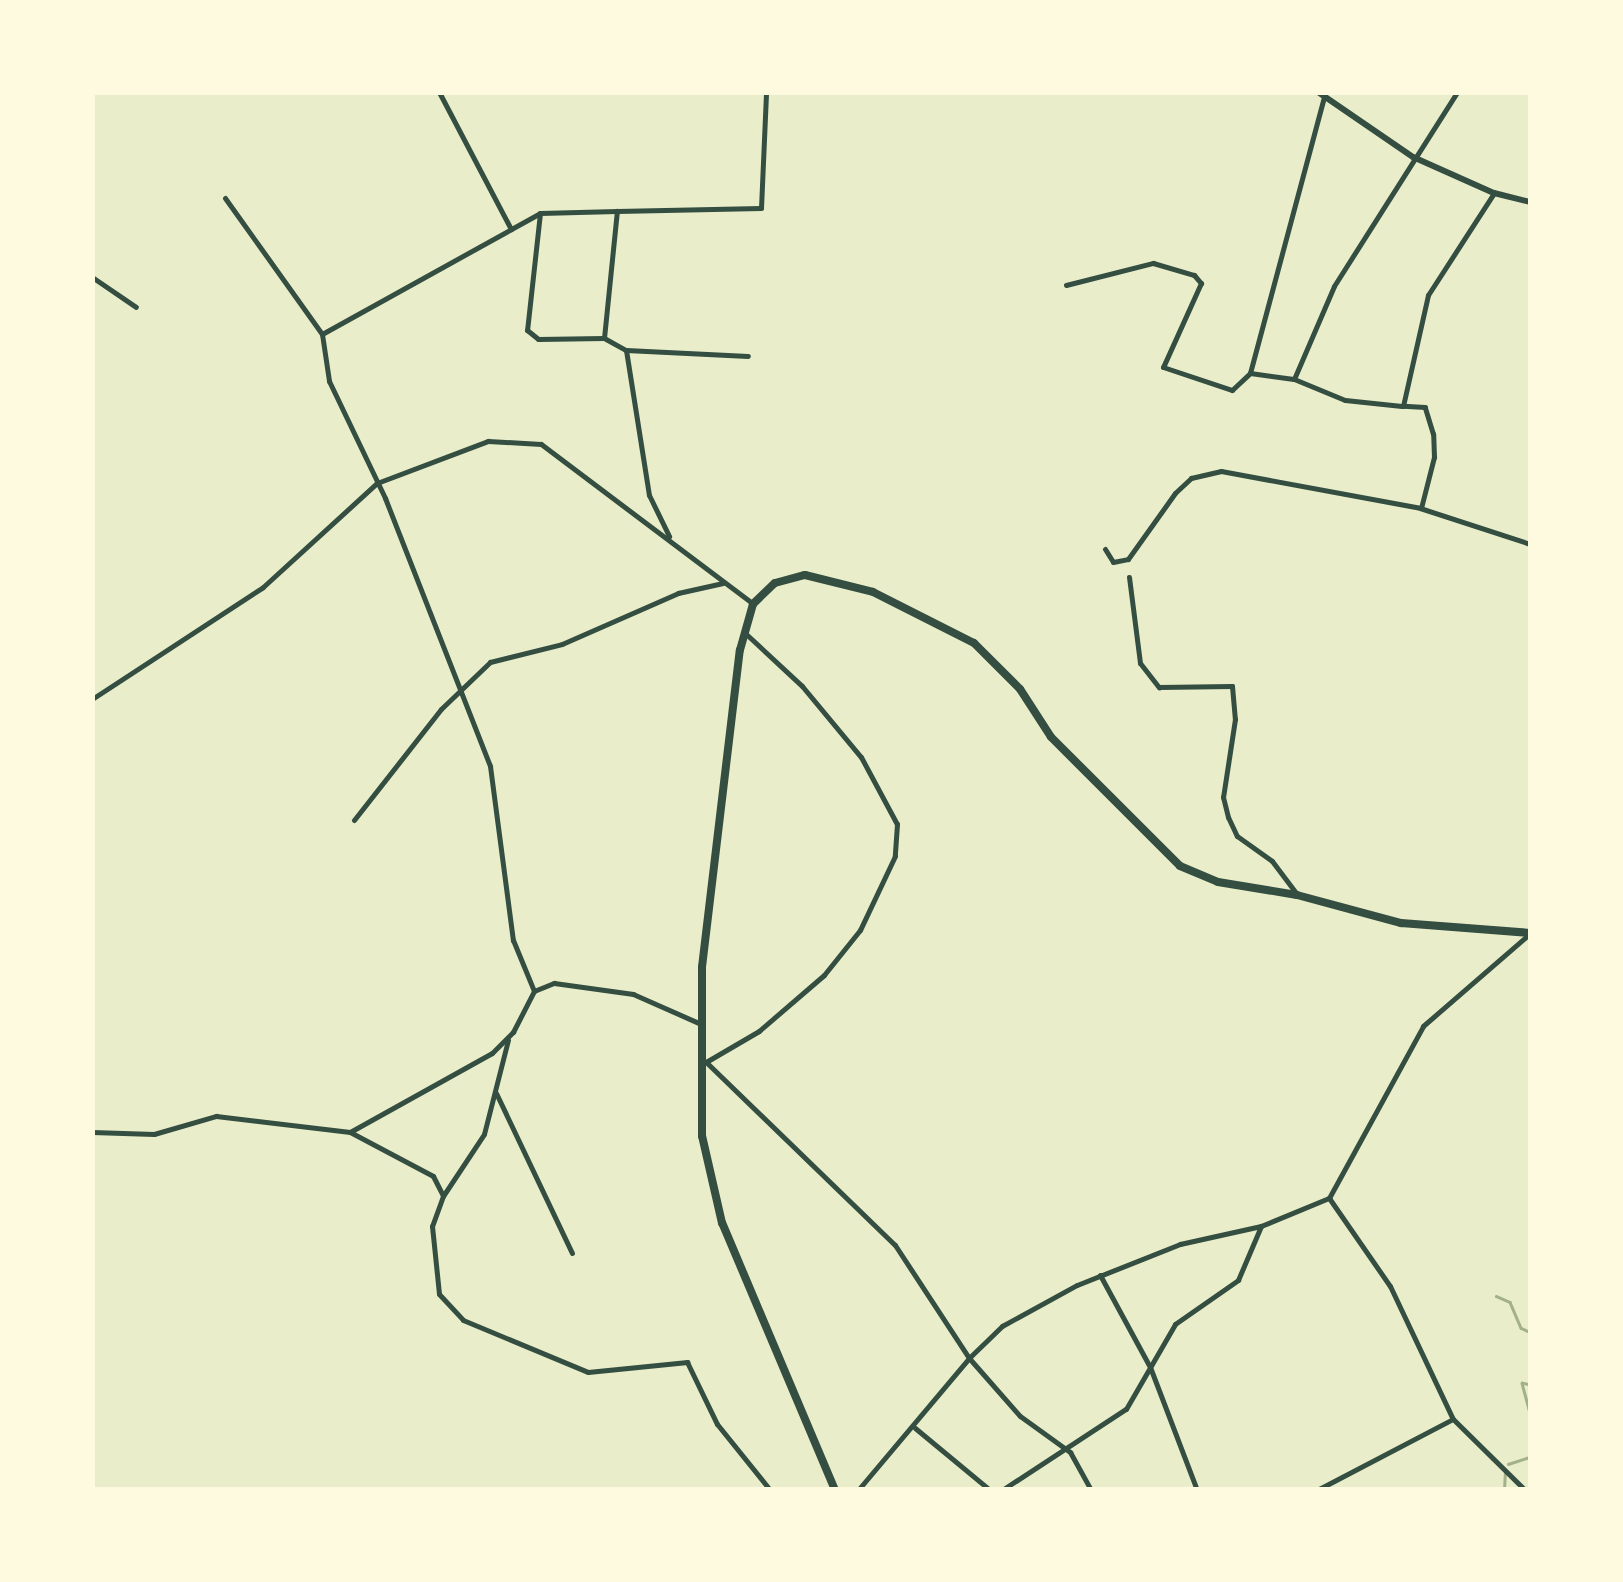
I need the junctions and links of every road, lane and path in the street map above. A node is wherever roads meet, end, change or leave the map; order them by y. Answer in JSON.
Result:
{"nodes":[{"id":1,"x":440,"y":92,"type":"edge"},
{"id":2,"x":766,"y":92,"type":"edge"},
{"id":3,"x":1457,"y":92,"type":"edge"},
{"id":4,"x":1321,"y":95,"type":"edge"},
{"id":5,"x":1413,"y":156,"type":"junction"},
{"id":6,"x":1494,"y":193,"type":"junction"},
{"id":7,"x":224,"y":198,"type":"dead end"},
{"id":8,"x":1530,"y":202,"type":"edge"},
{"id":9,"x":618,"y":211,"type":"junction"},
{"id":10,"x":540,"y":213,"type":"junction"},
{"id":11,"x":511,"y":229,"type":"junction"},
{"id":12,"x":92,"y":277,"type":"edge"},
{"id":13,"x":1066,"y":286,"type":"dead end"},
{"id":14,"x":136,"y":307,"type":"dead end"},
{"id":15,"x":322,"y":334,"type":"junction"},
{"id":16,"x":604,"y":338,"type":"junction"},
{"id":17,"x":626,"y":350,"type":"junction"},
{"id":18,"x":748,"y":356,"type":"dead end"},
{"id":19,"x":1250,"y":372,"type":"junction"},
{"id":20,"x":1294,"y":379,"type":"junction"},
{"id":21,"x":1403,"y":406,"type":"junction"},
{"id":22,"x":376,"y":483,"type":"junction"},
{"id":23,"x":1420,"y":508,"type":"junction"},
{"id":24,"x":674,"y":542,"type":"junction"},
{"id":25,"x":1530,"y":544,"type":"edge"},
{"id":26,"x":1105,"y":549,"type":"dead end"},
{"id":27,"x":1129,"y":577,"type":"dead end"},
{"id":28,"x":724,"y":583,"type":"junction"},
{"id":29,"x":753,"y":604,"type":"junction"},
{"id":30,"x":742,"y":630,"type":"junction"},
{"id":31,"x":460,"y":689,"type":"junction"},
{"id":32,"x":92,"y":699,"type":"edge"},
{"id":33,"x":354,"y":820,"type":"dead end"},
{"id":34,"x":1297,"y":895,"type":"junction"},
{"id":35,"x":1530,"y":933,"type":"edge"},
{"id":36,"x":534,"y":991,"type":"junction"},
{"id":37,"x":701,"y":1024,"type":"junction"},
{"id":38,"x":508,"y":1037,"type":"junction"},
{"id":39,"x":706,"y":1062,"type":"junction"},
{"id":40,"x":496,"y":1094,"type":"junction"},
{"id":41,"x":92,"y":1132,"type":"edge"},
{"id":42,"x":350,"y":1132,"type":"junction"},
{"id":43,"x":443,"y":1196,"type":"junction"},
{"id":44,"x":1329,"y":1198,"type":"junction"},
{"id":45,"x":1260,"y":1226,"type":"junction"},
{"id":46,"x":572,"y":1253,"type":"dead end"},
{"id":47,"x":1100,"y":1275,"type":"junction"},
{"id":48,"x":970,"y":1358,"type":"junction"},
{"id":49,"x":1150,"y":1367,"type":"junction"},
{"id":50,"x":1453,"y":1418,"type":"junction"},
{"id":51,"x":915,"y":1428,"type":"junction"},
{"id":52,"x":1070,"y":1452,"type":"junction"},
{"id":53,"x":770,"y":1490,"type":"edge"},
{"id":54,"x":835,"y":1490,"type":"edge"},
{"id":55,"x":858,"y":1490,"type":"edge"},
{"id":56,"x":990,"y":1490,"type":"edge"},
{"id":57,"x":1002,"y":1490,"type":"edge"},
{"id":58,"x":1091,"y":1490,"type":"edge"},
{"id":59,"x":1197,"y":1490,"type":"edge"},
{"id":60,"x":1317,"y":1490,"type":"edge"},
{"id":61,"x":1525,"y":1490,"type":"edge"}],
"edges":[{"from":1,"to":11,"type":"street"},
{"from":2,"to":9,"type":"street"},
{"from":3,"to":5,"type":"street"},
{"from":4,"to":5,"type":"main road"},
{"from":4,"to":19,"type":"street"},
{"from":5,"to":6,"type":"main road"},
{"from":5,"to":20,"type":"street"},
{"from":6,"to":8,"type":"main road"},
{"from":6,"to":21,"type":"street"},
{"from":7,"to":15,"type":"street"},
{"from":9,"to":10,"type":"street"},
{"from":9,"to":16,"type":"street"},
{"from":10,"to":11,"type":"street"},
{"from":10,"to":16,"type":"street"},
{"from":11,"to":15,"type":"street"},
{"from":12,"to":14,"type":"street"},
{"from":13,"to":19,"type":"street"},
{"from":15,"to":22,"type":"street"},
{"from":16,"to":17,"type":"street"},
{"from":17,"to":18,"type":"street"},
{"from":17,"to":24,"type":"street"},
{"from":19,"to":20,"type":"street"},
{"from":20,"to":21,"type":"street"},
{"from":21,"to":23,"type":"street"},
{"from":22,"to":24,"type":"street"},
{"from":22,"to":31,"type":"street"},
{"from":22,"to":32,"type":"street"},
{"from":23,"to":25,"type":"street"},
{"from":23,"to":26,"type":"street"},
{"from":24,"to":28,"type":"street"},
{"from":27,"to":34,"type":"street"},
{"from":28,"to":29,"type":"street"},
{"from":28,"to":31,"type":"street"},
{"from":29,"to":30,"type":"main road"},
{"from":29,"to":34,"type":"main road"},
{"from":30,"to":37,"type":"main road"},
{"from":30,"to":39,"type":"street"},
{"from":31,"to":33,"type":"street"},
{"from":31,"to":36,"type":"street"},
{"from":34,"to":35,"type":"main road"},
{"from":35,"to":44,"type":"street"},
{"from":36,"to":37,"type":"street"},
{"from":36,"to":38,"type":"street"},
{"from":37,"to":39,"type":"main road"},
{"from":38,"to":40,"type":"street"},
{"from":38,"to":42,"type":"street"},
{"from":39,"to":48,"type":"street"},
{"from":39,"to":54,"type":"main road"},
{"from":40,"to":43,"type":"street"},
{"from":40,"to":46,"type":"street"},
{"from":41,"to":42,"type":"street"},
{"from":42,"to":43,"type":"street"},
{"from":43,"to":53,"type":"street"},
{"from":44,"to":45,"type":"street"},
{"from":44,"to":50,"type":"street"},
{"from":45,"to":47,"type":"street"},
{"from":45,"to":49,"type":"street"},
{"from":47,"to":48,"type":"street"},
{"from":47,"to":49,"type":"street"},
{"from":48,"to":51,"type":"street"},
{"from":48,"to":52,"type":"street"},
{"from":49,"to":52,"type":"street"},
{"from":49,"to":59,"type":"street"},
{"from":50,"to":60,"type":"street"},
{"from":50,"to":61,"type":"street"},
{"from":51,"to":55,"type":"street"},
{"from":51,"to":56,"type":"street"},
{"from":52,"to":57,"type":"street"},
{"from":52,"to":58,"type":"street"}]}
